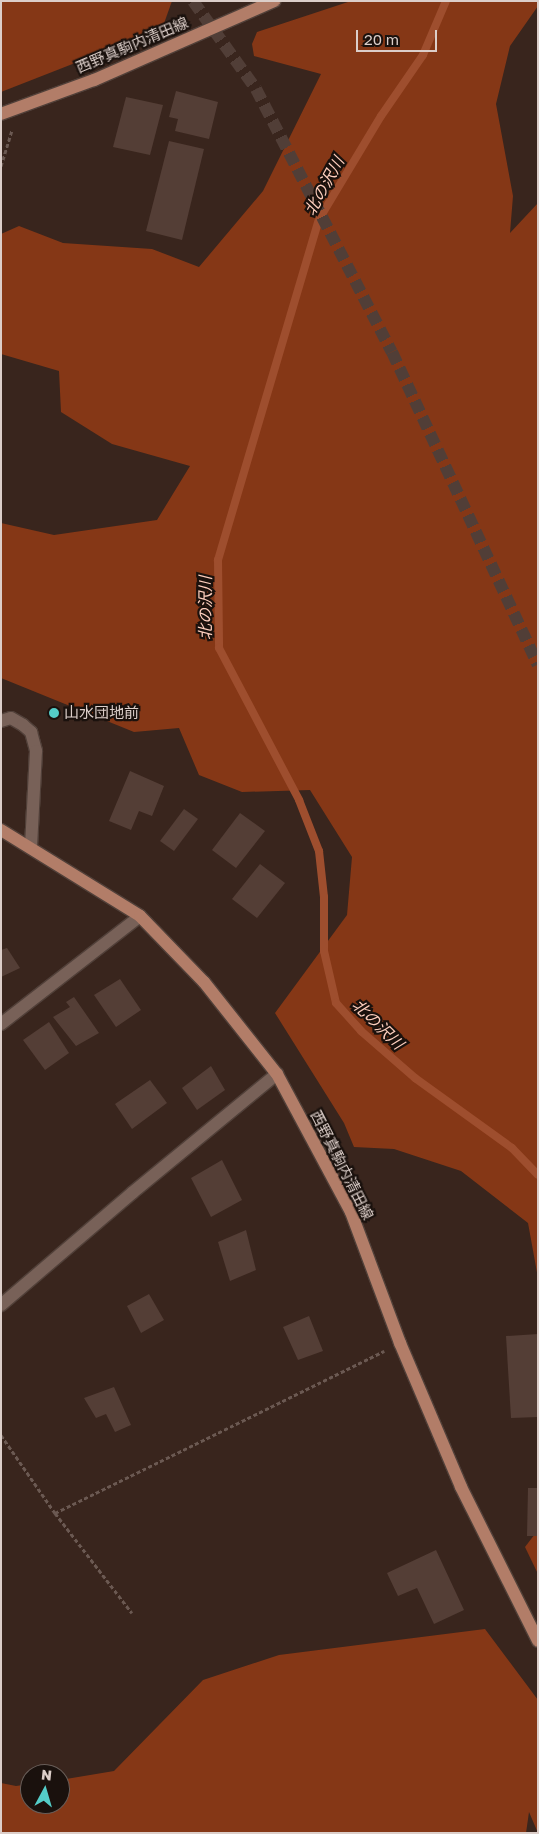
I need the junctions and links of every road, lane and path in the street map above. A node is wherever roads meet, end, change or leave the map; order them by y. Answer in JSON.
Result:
{"nodes":[{"id":1,"x":274,"y":1,"type":"edge"},
{"id":2,"x":19,"y":107,"type":"junction"},
{"id":3,"x":1,"y":114,"type":"edge"},
{"id":4,"x":1,"y":166,"type":"edge"},
{"id":5,"x":1,"y":721,"type":"edge"},
{"id":6,"x":1,"y":830,"type":"edge"},
{"id":7,"x":31,"y":848,"type":"junction"},
{"id":8,"x":140,"y":916,"type":"junction"},
{"id":9,"x":1,"y":1024,"type":"edge"},
{"id":10,"x":278,"y":1074,"type":"junction"},
{"id":11,"x":1,"y":1305,"type":"edge"},
{"id":12,"x":400,"y":1343,"type":"junction"},
{"id":13,"x":1,"y":1435,"type":"edge"},
{"id":14,"x":55,"y":1513,"type":"junction"},
{"id":15,"x":132,"y":1613,"type":"dead end"},
{"id":16,"x":538,"y":1641,"type":"edge"}],
"edges":[{"from":1,"to":2,"type":"main road","name":"西野真駒内清田線"},
{"from":2,"to":3,"type":"main road","name":"西野真駒内清田線"},
{"from":2,"to":4,"type":"path"},
{"from":5,"to":7,"type":"street"},
{"from":6,"to":7,"type":"main road","name":"西野真駒内清田線"},
{"from":7,"to":8,"type":"main road","name":"西野真駒内清田線"},
{"from":8,"to":9,"type":"street"},
{"from":8,"to":10,"type":"main road","name":"西野真駒内清田線"},
{"from":10,"to":11,"type":"street"},
{"from":10,"to":12,"type":"main road","name":"西野真駒内清田線"},
{"from":12,"to":14,"type":"path"},
{"from":12,"to":16,"type":"main road","name":"西野真駒内清田線"},
{"from":13,"to":14,"type":"path"},
{"from":14,"to":15,"type":"path"}]}
